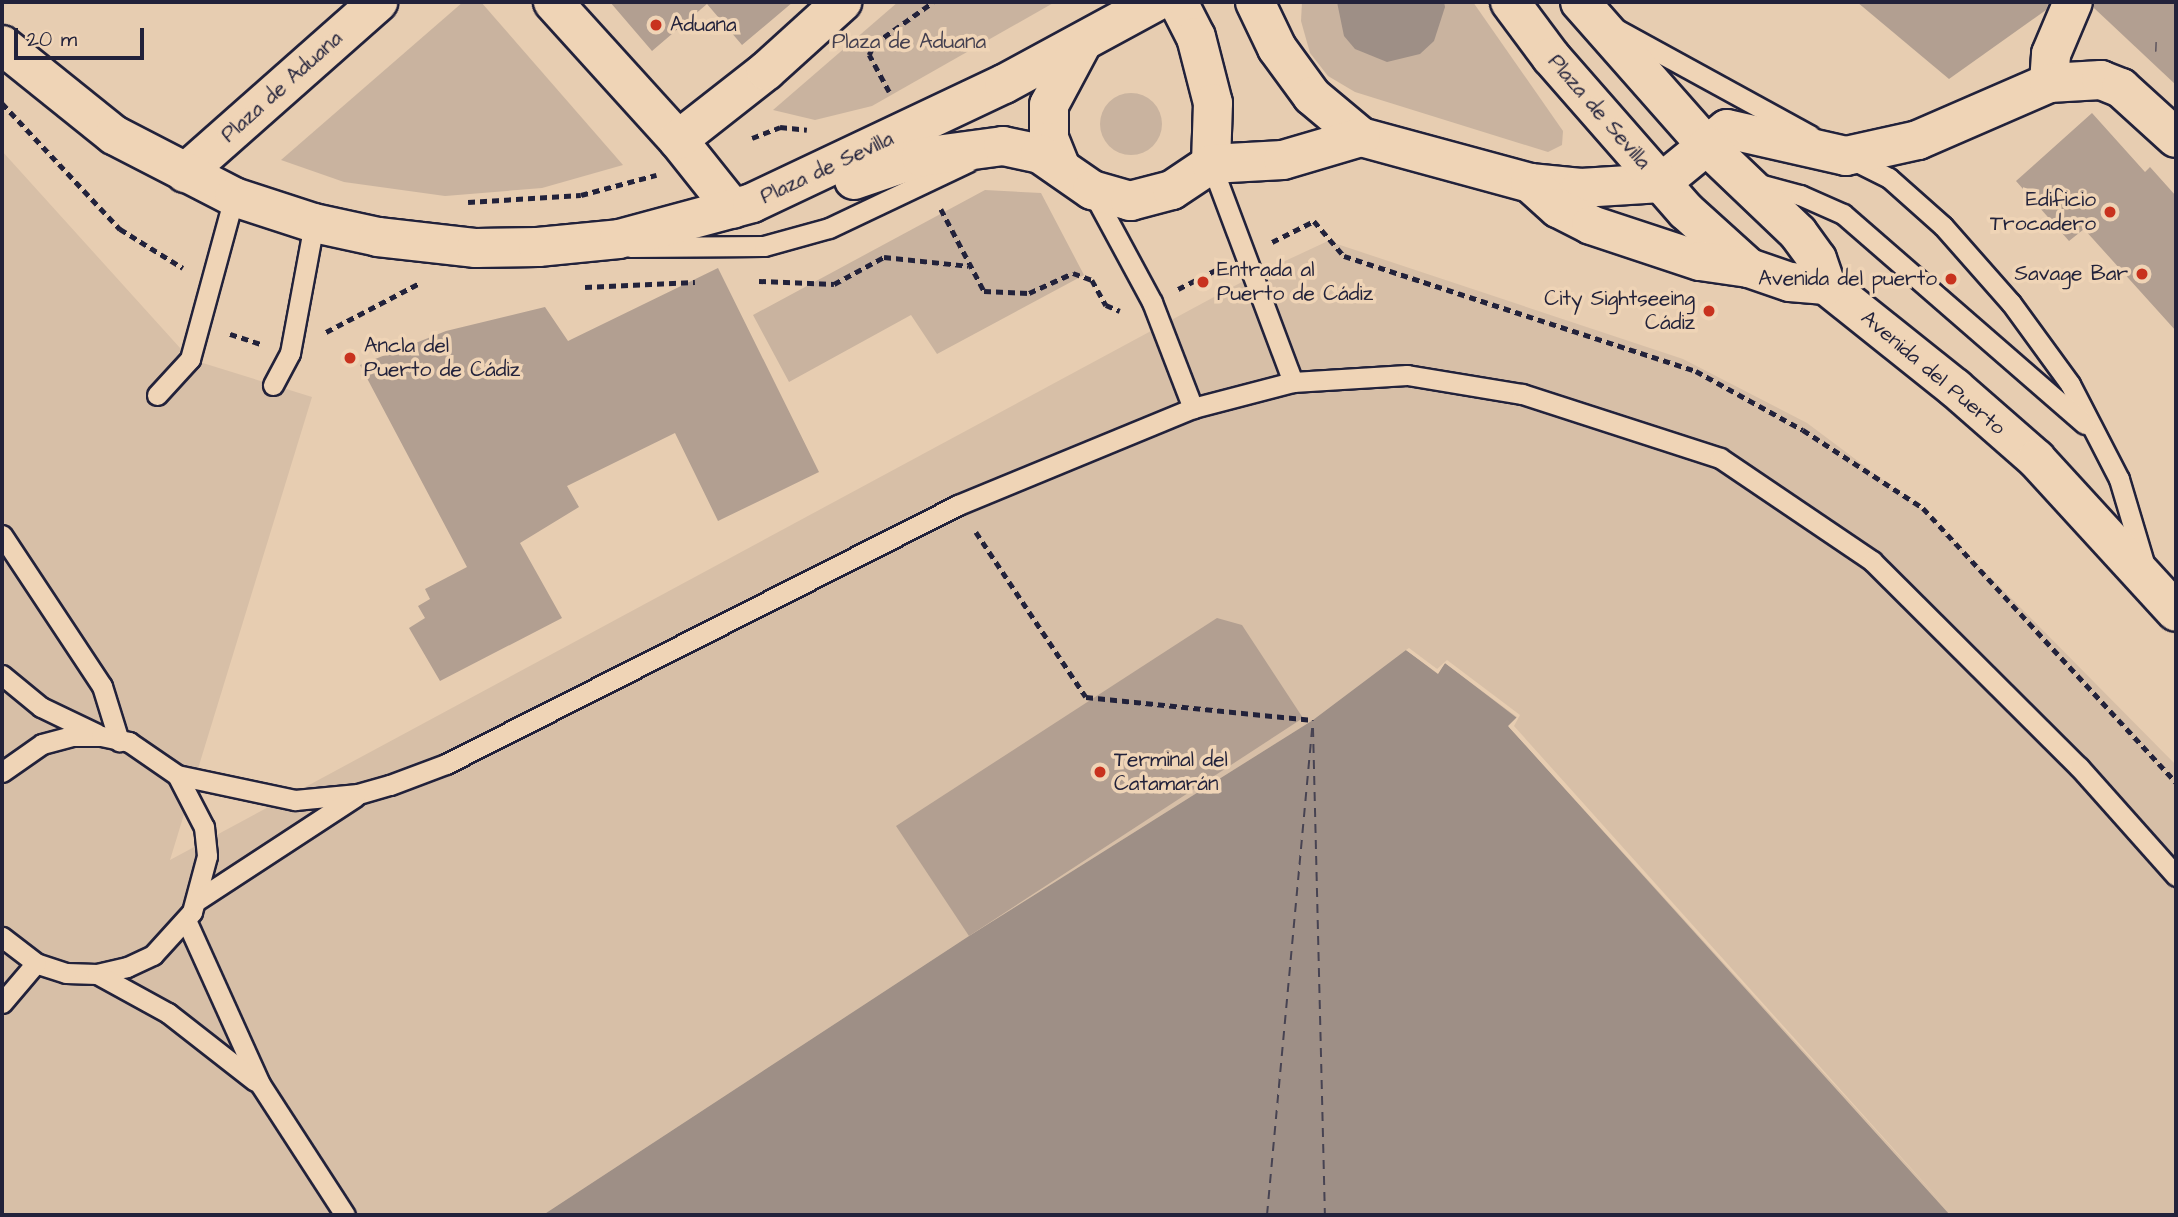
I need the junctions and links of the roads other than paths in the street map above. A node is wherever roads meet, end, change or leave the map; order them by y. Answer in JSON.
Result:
{"nodes":[{"id":1,"x":378,"y":2,"type":"edge"},
{"id":2,"x":553,"y":2,"type":"edge"},
{"id":3,"x":842,"y":2,"type":"edge"},
{"id":4,"x":1155,"y":2,"type":"edge"},
{"id":5,"x":1178,"y":2,"type":"edge"},
{"id":6,"x":1255,"y":2,"type":"edge"},
{"id":7,"x":1510,"y":2,"type":"edge"},
{"id":8,"x":2073,"y":2,"type":"edge"},
{"id":9,"x":1576,"y":5,"type":"edge"},
{"id":10,"x":1080,"y":45,"type":"junction"},
{"id":11,"x":2,"y":46,"type":"edge"},
{"id":12,"x":2049,"y":83,"type":"junction"},
{"id":13,"x":1361,"y":137,"type":"junction"},
{"id":14,"x":2176,"y":138,"type":"edge"},
{"id":15,"x":1009,"y":146,"type":"junction"},
{"id":16,"x":1707,"y":146,"type":"junction"},
{"id":17,"x":686,"y":150,"type":"junction"},
{"id":18,"x":1846,"y":156,"type":"junction"},
{"id":19,"x":1211,"y":164,"type":"junction"},
{"id":20,"x":1061,"y":169,"type":"junction"},
{"id":21,"x":185,"y":173,"type":"junction"},
{"id":22,"x":1741,"y":179,"type":"junction"},
{"id":23,"x":1530,"y":183,"type":"junction"},
{"id":24,"x":1661,"y":183,"type":"junction"},
{"id":25,"x":1092,"y":190,"type":"junction"},
{"id":26,"x":234,"y":197,"type":"junction"},
{"id":27,"x":743,"y":206,"type":"junction"},
{"id":28,"x":314,"y":223,"type":"junction"},
{"id":29,"x":580,"y":243,"type":"junction"},
{"id":30,"x":1749,"y":268,"type":"junction"},
{"id":31,"x":1826,"y":285,"type":"junction"},
{"id":32,"x":1293,"y":382,"type":"junction"},
{"id":33,"x":273,"y":385,"type":"dead end"},
{"id":34,"x":157,"y":395,"type":"dead end"},
{"id":35,"x":1193,"y":408,"type":"junction"},
{"id":36,"x":2094,"y":431,"type":"junction"},
{"id":37,"x":2,"y":535,"type":"edge"},
{"id":38,"x":2149,"y":581,"type":"junction"},
{"id":39,"x":2176,"y":612,"type":"edge"},
{"id":40,"x":2,"y":676,"type":"edge"},
{"id":41,"x":110,"y":738,"type":"junction"},
{"id":42,"x":2,"y":772,"type":"edge"},
{"id":43,"x":177,"y":775,"type":"junction"},
{"id":44,"x":358,"y":794,"type":"junction"},
{"id":45,"x":2176,"y":876,"type":"edge"},
{"id":46,"x":196,"y":901,"type":"junction"},
{"id":47,"x":186,"y":920,"type":"junction"},
{"id":48,"x":2,"y":937,"type":"edge"},
{"id":49,"x":36,"y":963,"type":"junction"},
{"id":50,"x":97,"y":974,"type":"junction"},
{"id":51,"x":2,"y":1003,"type":"edge"},
{"id":52,"x":260,"y":1084,"type":"junction"},
{"id":53,"x":345,"y":1215,"type":"edge"}],
"edges":[{"from":1,"to":21,"type":"main road","name":"Plaza de Aduana"},
{"from":2,"to":17,"type":"main road"},
{"from":3,"to":17,"type":"main road"},
{"from":4,"to":10,"type":"main road","name":"Plaza de Sevilla"},
{"from":5,"to":19,"type":"main road"},
{"from":6,"to":13,"type":"main road","name":"Plaza de Sevilla"},
{"from":7,"to":24,"type":"main road","name":"Plaza de Sevilla"},
{"from":8,"to":12,"type":"main road"},
{"from":9,"to":16,"type":"main road"},
{"from":9,"to":18,"type":"lane"},
{"from":10,"to":20,"type":"main road"},
{"from":10,"to":27,"type":"main road","name":"Plaza de Sevilla"},
{"from":11,"to":21,"type":"main road"},
{"from":12,"to":14,"type":"main road"},
{"from":12,"to":18,"type":"main road"},
{"from":13,"to":19,"type":"main road"},
{"from":13,"to":23,"type":"main road","name":"Plaza de Sevilla"},
{"from":15,"to":20,"type":"main road","name":"Plaza de Sevilla"},
{"from":15,"to":27,"type":"main road","name":"Plaza de Sevilla"},
{"from":15,"to":29,"type":"lane"},
{"from":16,"to":18,"type":"main road"},
{"from":16,"to":22,"type":"main road"},
{"from":16,"to":24,"type":"main road"},
{"from":17,"to":27,"type":"main road"},
{"from":18,"to":36,"type":"lane"},
{"from":19,"to":25,"type":"main road","name":"Plaza de Sevilla"},
{"from":19,"to":32,"type":"lane"},
{"from":20,"to":25,"type":"main road","name":"Plaza de Sevilla"},
{"from":21,"to":26,"type":"main road"},
{"from":22,"to":31,"type":"main road"},
{"from":22,"to":36,"type":"lane"},
{"from":23,"to":24,"type":"main road","name":"Plaza de Sevilla"},
{"from":23,"to":30,"type":"main road","name":"Plaza de Sevilla"},
{"from":24,"to":30,"type":"main road"},
{"from":25,"to":35,"type":"lane"},
{"from":26,"to":28,"type":"main road"},
{"from":26,"to":34,"type":"lane"},
{"from":27,"to":29,"type":"main road"},
{"from":28,"to":29,"type":"main road"},
{"from":28,"to":33,"type":"lane"},
{"from":30,"to":31,"type":"main road"},
{"from":31,"to":38,"type":"main road","name":"Avenida del Puerto"},
{"from":32,"to":35,"type":"lane"},
{"from":32,"to":45,"type":"lane"},
{"from":35,"to":44,"type":"lane"},
{"from":36,"to":38,"type":"lane"},
{"from":37,"to":41,"type":"lane"},
{"from":38,"to":39,"type":"main road","name":"Avenida del Puerto"},
{"from":40,"to":41,"type":"lane"},
{"from":41,"to":42,"type":"lane"},
{"from":41,"to":43,"type":"lane"},
{"from":43,"to":44,"type":"lane"},
{"from":43,"to":46,"type":"lane"},
{"from":44,"to":46,"type":"lane"},
{"from":46,"to":47,"type":"lane"},
{"from":47,"to":50,"type":"lane"},
{"from":47,"to":52,"type":"lane"},
{"from":48,"to":49,"type":"lane"},
{"from":49,"to":50,"type":"lane"},
{"from":49,"to":51,"type":"lane"},
{"from":50,"to":52,"type":"lane"},
{"from":52,"to":53,"type":"lane"}]}
